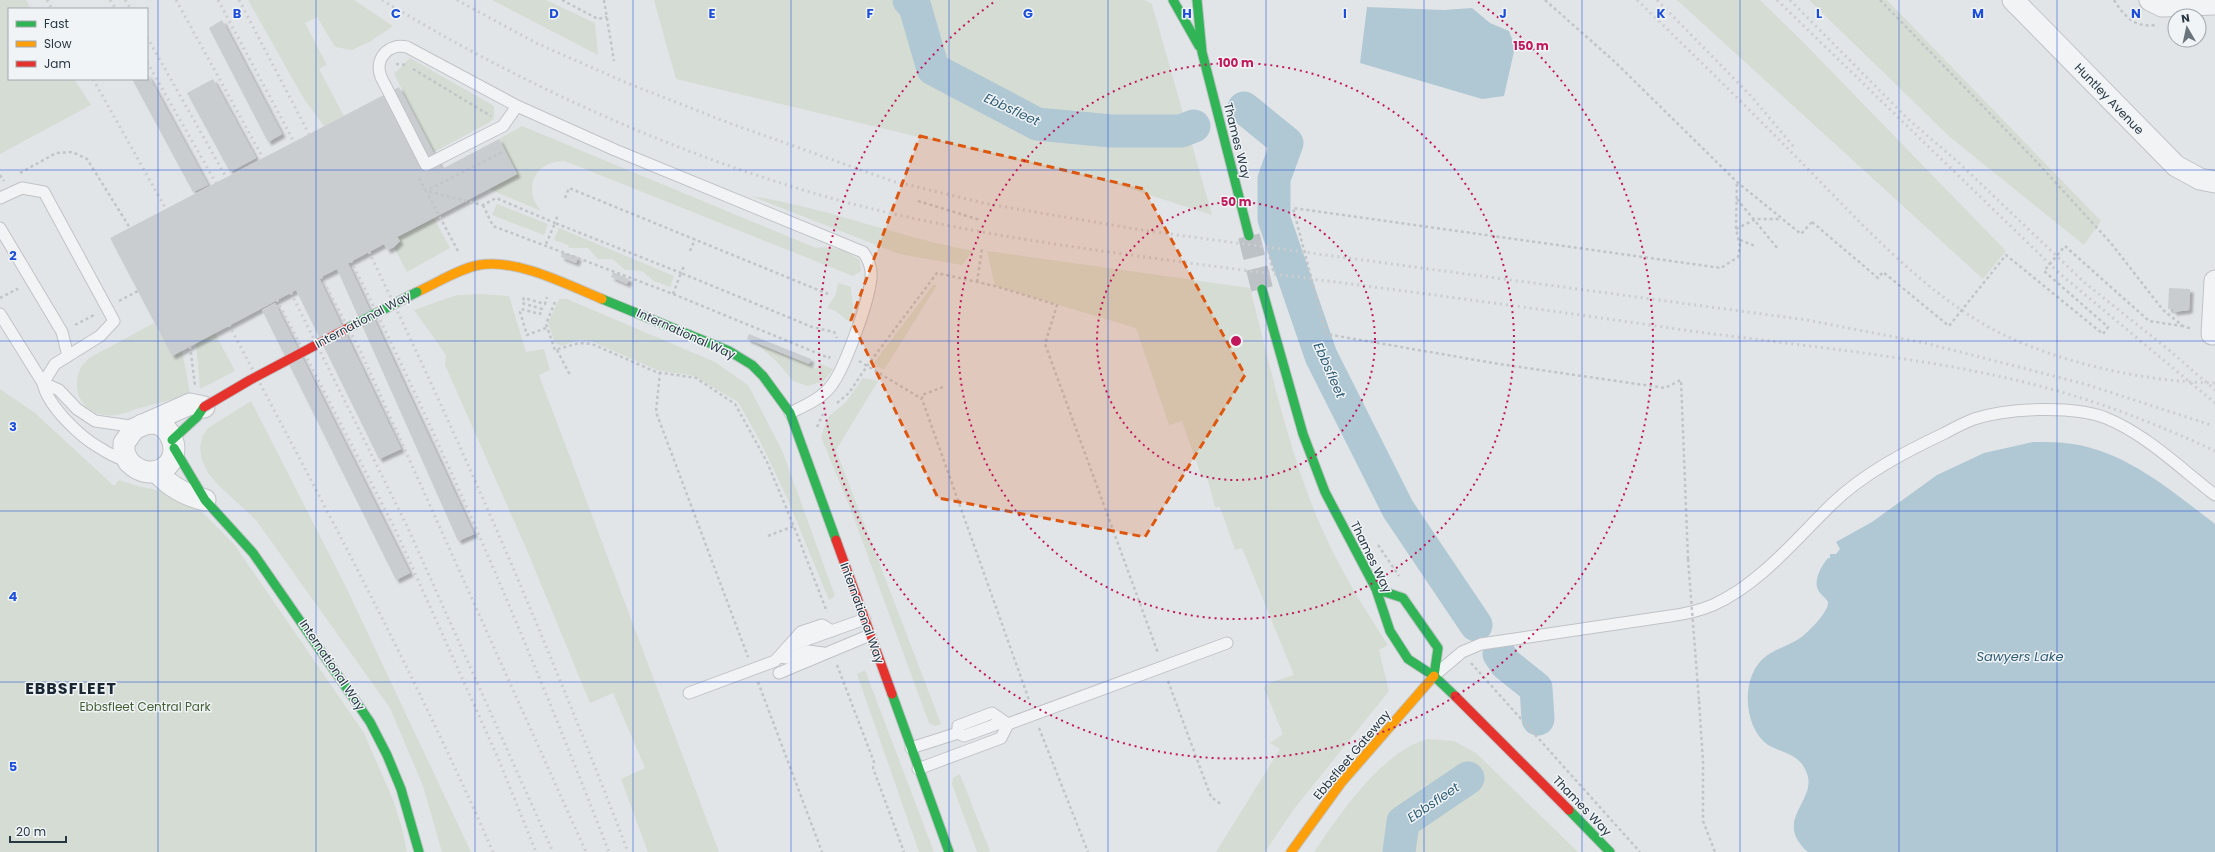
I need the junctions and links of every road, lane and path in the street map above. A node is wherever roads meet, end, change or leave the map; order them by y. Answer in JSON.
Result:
{"nodes":[{"id":1,"x":562,"y":0,"type":"edge"},
{"id":2,"x":604,"y":0,"type":"edge"},
{"id":3,"x":1173,"y":0,"type":"edge"},
{"id":4,"x":1197,"y":0,"type":"edge"},
{"id":5,"x":1545,"y":0,"type":"edge"},
{"id":6,"x":1880,"y":0,"type":"edge"},
{"id":7,"x":2013,"y":0,"type":"edge"},
{"id":8,"x":2150,"y":0,"type":"edge"},
{"id":9,"x":2215,"y":4,"type":"edge"},
{"id":10,"x":607,"y":17,"type":"junction"},
{"id":11,"x":1202,"y":52,"type":"junction"},
{"id":12,"x":614,"y":62,"type":"dead end"},
{"id":13,"x":395,"y":68,"type":"dead end"},
{"id":14,"x":518,"y":106,"type":"junction"},
{"id":15,"x":494,"y":118,"type":"dead end"},
{"id":16,"x":502,"y":152,"type":"dead end"},
{"id":17,"x":0,"y":175,"type":"edge"},
{"id":18,"x":17,"y":175,"type":"dead end"},
{"id":19,"x":11,"y":178,"type":"dead end"},
{"id":20,"x":1737,"y":182,"type":"junction"},
{"id":21,"x":2215,"y":182,"type":"edge"},
{"id":22,"x":426,"y":191,"type":"junction"},
{"id":23,"x":0,"y":198,"type":"edge"},
{"id":24,"x":565,"y":198,"type":"dead end"},
{"id":25,"x":1737,"y":199,"type":"junction"},
{"id":26,"x":918,"y":201,"type":"dead end"},
{"id":27,"x":483,"y":205,"type":"junction"},
{"id":28,"x":558,"y":214,"type":"dead end"},
{"id":29,"x":1782,"y":219,"type":"junction"},
{"id":30,"x":980,"y":220,"type":"dead end"},
{"id":31,"x":1752,"y":220,"type":"junction"},
{"id":32,"x":555,"y":223,"type":"junction"},
{"id":33,"x":0,"y":228,"type":"edge"},
{"id":34,"x":130,"y":228,"type":"dead end"},
{"id":35,"x":1736,"y":229,"type":"junction"},
{"id":36,"x":1249,"y":236,"type":"tunnel mouth"},
{"id":37,"x":695,"y":239,"type":"junction"},
{"id":38,"x":1740,"y":240,"type":"junction"},
{"id":39,"x":1266,"y":241,"type":"dead end"},
{"id":40,"x":546,"y":245,"type":"junction"},
{"id":41,"x":1755,"y":246,"type":"dead end"},
{"id":42,"x":982,"y":249,"type":"dead end"},
{"id":43,"x":1778,"y":249,"type":"dead end"},
{"id":44,"x":690,"y":251,"type":"dead end"},
{"id":45,"x":461,"y":258,"type":"dead end"},
{"id":46,"x":684,"y":266,"type":"dead end"},
{"id":47,"x":681,"y":273,"type":"junction"},
{"id":48,"x":1276,"y":279,"type":"dead end"},
{"id":49,"x":2215,"y":281,"type":"edge"},
{"id":50,"x":977,"y":282,"type":"junction"},
{"id":51,"x":1262,"y":289,"type":"tunnel mouth"},
{"id":52,"x":550,"y":292,"type":"dead end"},
{"id":53,"x":673,"y":294,"type":"junction"},
{"id":54,"x":828,"y":294,"type":"dead end"},
{"id":55,"x":556,"y":301,"type":"dead end"},
{"id":56,"x":0,"y":314,"type":"edge"},
{"id":57,"x":2183,"y":326,"type":"junction"},
{"id":58,"x":546,"y":328,"type":"junction"},
{"id":59,"x":2212,"y":334,"type":"joint"},
{"id":60,"x":837,"y":340,"type":"dead end"},
{"id":61,"x":190,"y":346,"type":"dead end"},
{"id":62,"x":557,"y":350,"type":"junction"},
{"id":63,"x":831,"y":354,"type":"dead end"},
{"id":64,"x":68,"y":356,"type":"junction"},
{"id":65,"x":858,"y":361,"type":"dead end"},
{"id":66,"x":867,"y":366,"type":"junction"},
{"id":67,"x":660,"y":372,"type":"junction"},
{"id":68,"x":570,"y":375,"type":"dead end"},
{"id":69,"x":43,"y":383,"type":"junction"},
{"id":70,"x":942,"y":387,"type":"dead end"},
{"id":71,"x":200,"y":399,"type":"junction"},
{"id":72,"x":922,"y":399,"type":"junction"},
{"id":73,"x":833,"y":406,"type":"dead end"},
{"id":74,"x":828,"y":410,"type":"dead end"},
{"id":75,"x":790,"y":413,"type":"junction"},
{"id":76,"x":139,"y":426,"type":"junction"},
{"id":77,"x":816,"y":430,"type":"dead end"},
{"id":78,"x":173,"y":444,"type":"junction"},
{"id":79,"x":128,"y":462,"type":"junction"},
{"id":80,"x":157,"y":472,"type":"junction"},
{"id":81,"x":2215,"y":495,"type":"edge"},
{"id":82,"x":205,"y":500,"type":"junction"},
{"id":83,"x":794,"y":526,"type":"junction"},
{"id":84,"x":768,"y":536,"type":"dead end"},
{"id":85,"x":1374,"y":540,"type":"dead end"},
{"id":86,"x":1404,"y":582,"type":"dead end"},
{"id":87,"x":1376,"y":589,"type":"junction"},
{"id":88,"x":865,"y":619,"type":"junction"},
{"id":89,"x":822,"y":625,"type":"junction"},
{"id":90,"x":832,"y":631,"type":"junction"},
{"id":91,"x":870,"y":635,"type":"junction"},
{"id":92,"x":1227,"y":643,"type":"dead end"},
{"id":93,"x":792,"y":645,"type":"junction"},
{"id":94,"x":827,"y":651,"type":"junction"},
{"id":95,"x":780,"y":657,"type":"junction"},
{"id":96,"x":1472,"y":664,"type":"dead end"},
{"id":97,"x":1163,"y":666,"type":"junction"},
{"id":98,"x":753,"y":670,"type":"junction"},
{"id":99,"x":779,"y":673,"type":"dead end"},
{"id":100,"x":1434,"y":676,"type":"junction"},
{"id":101,"x":689,"y":693,"type":"dead end"},
{"id":102,"x":1034,"y":715,"type":"junction"},
{"id":103,"x":1008,"y":724,"type":"junction"},
{"id":104,"x":911,"y":748,"type":"junction"},
{"id":105,"x":918,"y":769,"type":"junction"},
{"id":106,"x":1222,"y":804,"type":"dead end"},
{"id":107,"x":419,"y":852,"type":"edge"},
{"id":108,"x":822,"y":852,"type":"edge"},
{"id":109,"x":904,"y":852,"type":"edge"},
{"id":110,"x":949,"y":852,"type":"edge"},
{"id":111,"x":1088,"y":852,"type":"edge"},
{"id":112,"x":1290,"y":852,"type":"edge"},
{"id":113,"x":1610,"y":852,"type":"edge"},
{"id":114,"x":1640,"y":852,"type":"edge"},
{"id":115,"x":1715,"y":852,"type":"edge"}],
"edges":[{"from":1,"to":10,"type":"path"},
{"from":2,"to":10,"type":"path"},
{"from":3,"to":11,"type":"street","name":"Thames Way"},
{"from":4,"to":11,"type":"street","name":"Thames Way"},
{"from":5,"to":20,"type":"path"},
{"from":6,"to":57,"type":"path"},
{"from":7,"to":21,"type":"street","name":"Huntley Avenue"},
{"from":8,"to":9,"type":"street"},
{"from":10,"to":12,"type":"path"},
{"from":11,"to":36,"type":"street","name":"Thames Way"},
{"from":13,"to":15,"type":"path"},
{"from":14,"to":14,"type":"lane"},
{"from":14,"to":75,"type":"lane"},
{"from":16,"to":22,"type":"path"},
{"from":17,"to":19,"type":"path"},
{"from":18,"to":34,"type":"path"},
{"from":20,"to":25,"type":"path"},
{"from":20,"to":29,"type":"path"},
{"from":22,"to":27,"type":"path"},
{"from":22,"to":45,"type":"path"},
{"from":23,"to":64,"type":"lane"},
{"from":24,"to":37,"type":"path"},
{"from":25,"to":31,"type":"path"},
{"from":25,"to":35,"type":"path"},
{"from":26,"to":30,"type":"path"},
{"from":27,"to":32,"type":"path"},
{"from":27,"to":40,"type":"path"},
{"from":28,"to":32,"type":"path"},
{"from":29,"to":31,"type":"path"},
{"from":29,"to":57,"type":"path","bridge":true},
{"from":31,"to":35,"type":"path"},
{"from":31,"to":43,"type":"path"},
{"from":32,"to":40,"type":"path"},
{"from":32,"to":47,"type":"path"},
{"from":33,"to":64,"type":"lane"},
{"from":35,"to":38,"type":"path"},
{"from":37,"to":44,"type":"path"},
{"from":37,"to":54,"type":"path"},
{"from":38,"to":41,"type":"path"},
{"from":38,"to":115,"type":"path","bridge":true},
{"from":39,"to":48,"type":"path"},
{"from":40,"to":53,"type":"path"},
{"from":42,"to":50,"type":"path"},
{"from":46,"to":47,"type":"path"},
{"from":47,"to":53,"type":"path"},
{"from":47,"to":60,"type":"path"},
{"from":49,"to":59,"type":"street"},
{"from":50,"to":66,"type":"path"},
{"from":50,"to":97,"type":"path"},
{"from":51,"to":87,"type":"street","name":"Thames Way"},
{"from":52,"to":58,"type":"path"},
{"from":53,"to":63,"type":"path"},
{"from":55,"to":58,"type":"path"},
{"from":56,"to":69,"type":"lane"},
{"from":57,"to":59,"type":"path"},
{"from":58,"to":62,"type":"path"},
{"from":61,"to":71,"type":"path"},
{"from":62,"to":67,"type":"path"},
{"from":62,"to":68,"type":"path"},
{"from":64,"to":69,"type":"lane"},
{"from":65,"to":66,"type":"path"},
{"from":66,"to":72,"type":"path"},
{"from":66,"to":73,"type":"path"},
{"from":67,"to":83,"type":"path"},
{"from":67,"to":98,"type":"path"},
{"from":69,"to":76,"type":"lane"},
{"from":69,"to":79,"type":"lane"},
{"from":70,"to":72,"type":"path"},
{"from":71,"to":75,"type":"street","name":"International Way","bridge":true},
{"from":71,"to":76,"type":"street"},
{"from":71,"to":78,"type":"street","name":"International Way"},
{"from":72,"to":102,"type":"path"},
{"from":74,"to":77,"type":"path"},
{"from":75,"to":88,"type":"street","name":"International Way"},
{"from":76,"to":78,"type":"street","name":"International Way"},
{"from":76,"to":79,"type":"street"},
{"from":78,"to":80,"type":"street","name":"International Way"},
{"from":78,"to":82,"type":"street","name":"International Way"},
{"from":79,"to":80,"type":"street"},
{"from":80,"to":82,"type":"street","name":"International Way"},
{"from":81,"to":100,"type":"lane"},
{"from":82,"to":107,"type":"street","name":"International Way"},
{"from":83,"to":84,"type":"path"},
{"from":83,"to":89,"type":"path"},
{"from":85,"to":86,"type":"path"},
{"from":87,"to":100,"type":"street","name":"Thames Way"},
{"from":87,"to":100,"type":"street"},
{"from":88,"to":90,"type":"lane"},
{"from":88,"to":91,"type":"street","name":"International Way"},
{"from":89,"to":90,"type":"lane"},
{"from":89,"to":93,"type":"lane"},
{"from":90,"to":93,"type":"lane"},
{"from":91,"to":94,"type":"lane"},
{"from":91,"to":104,"type":"street","name":"International Way"},
{"from":92,"to":97,"type":"lane"},
{"from":93,"to":95,"type":"lane"},
{"from":94,"to":95,"type":"lane"},
{"from":94,"to":99,"type":"lane"},
{"from":94,"to":109,"type":"path"},
{"from":95,"to":98,"type":"lane"},
{"from":96,"to":114,"type":"path"},
{"from":97,"to":102,"type":"lane"},
{"from":97,"to":106,"type":"path"},
{"from":98,"to":101,"type":"lane"},
{"from":98,"to":108,"type":"path"},
{"from":100,"to":112,"type":"street","name":"Ebbsfleet Gateway"},
{"from":100,"to":113,"type":"street","name":"Thames Way"},
{"from":102,"to":103,"type":"lane"},
{"from":102,"to":111,"type":"path"},
{"from":103,"to":104,"type":"lane"},
{"from":103,"to":105,"type":"lane"},
{"from":104,"to":105,"type":"street","name":"International Way"},
{"from":105,"to":110,"type":"street","name":"International Way"}]}
